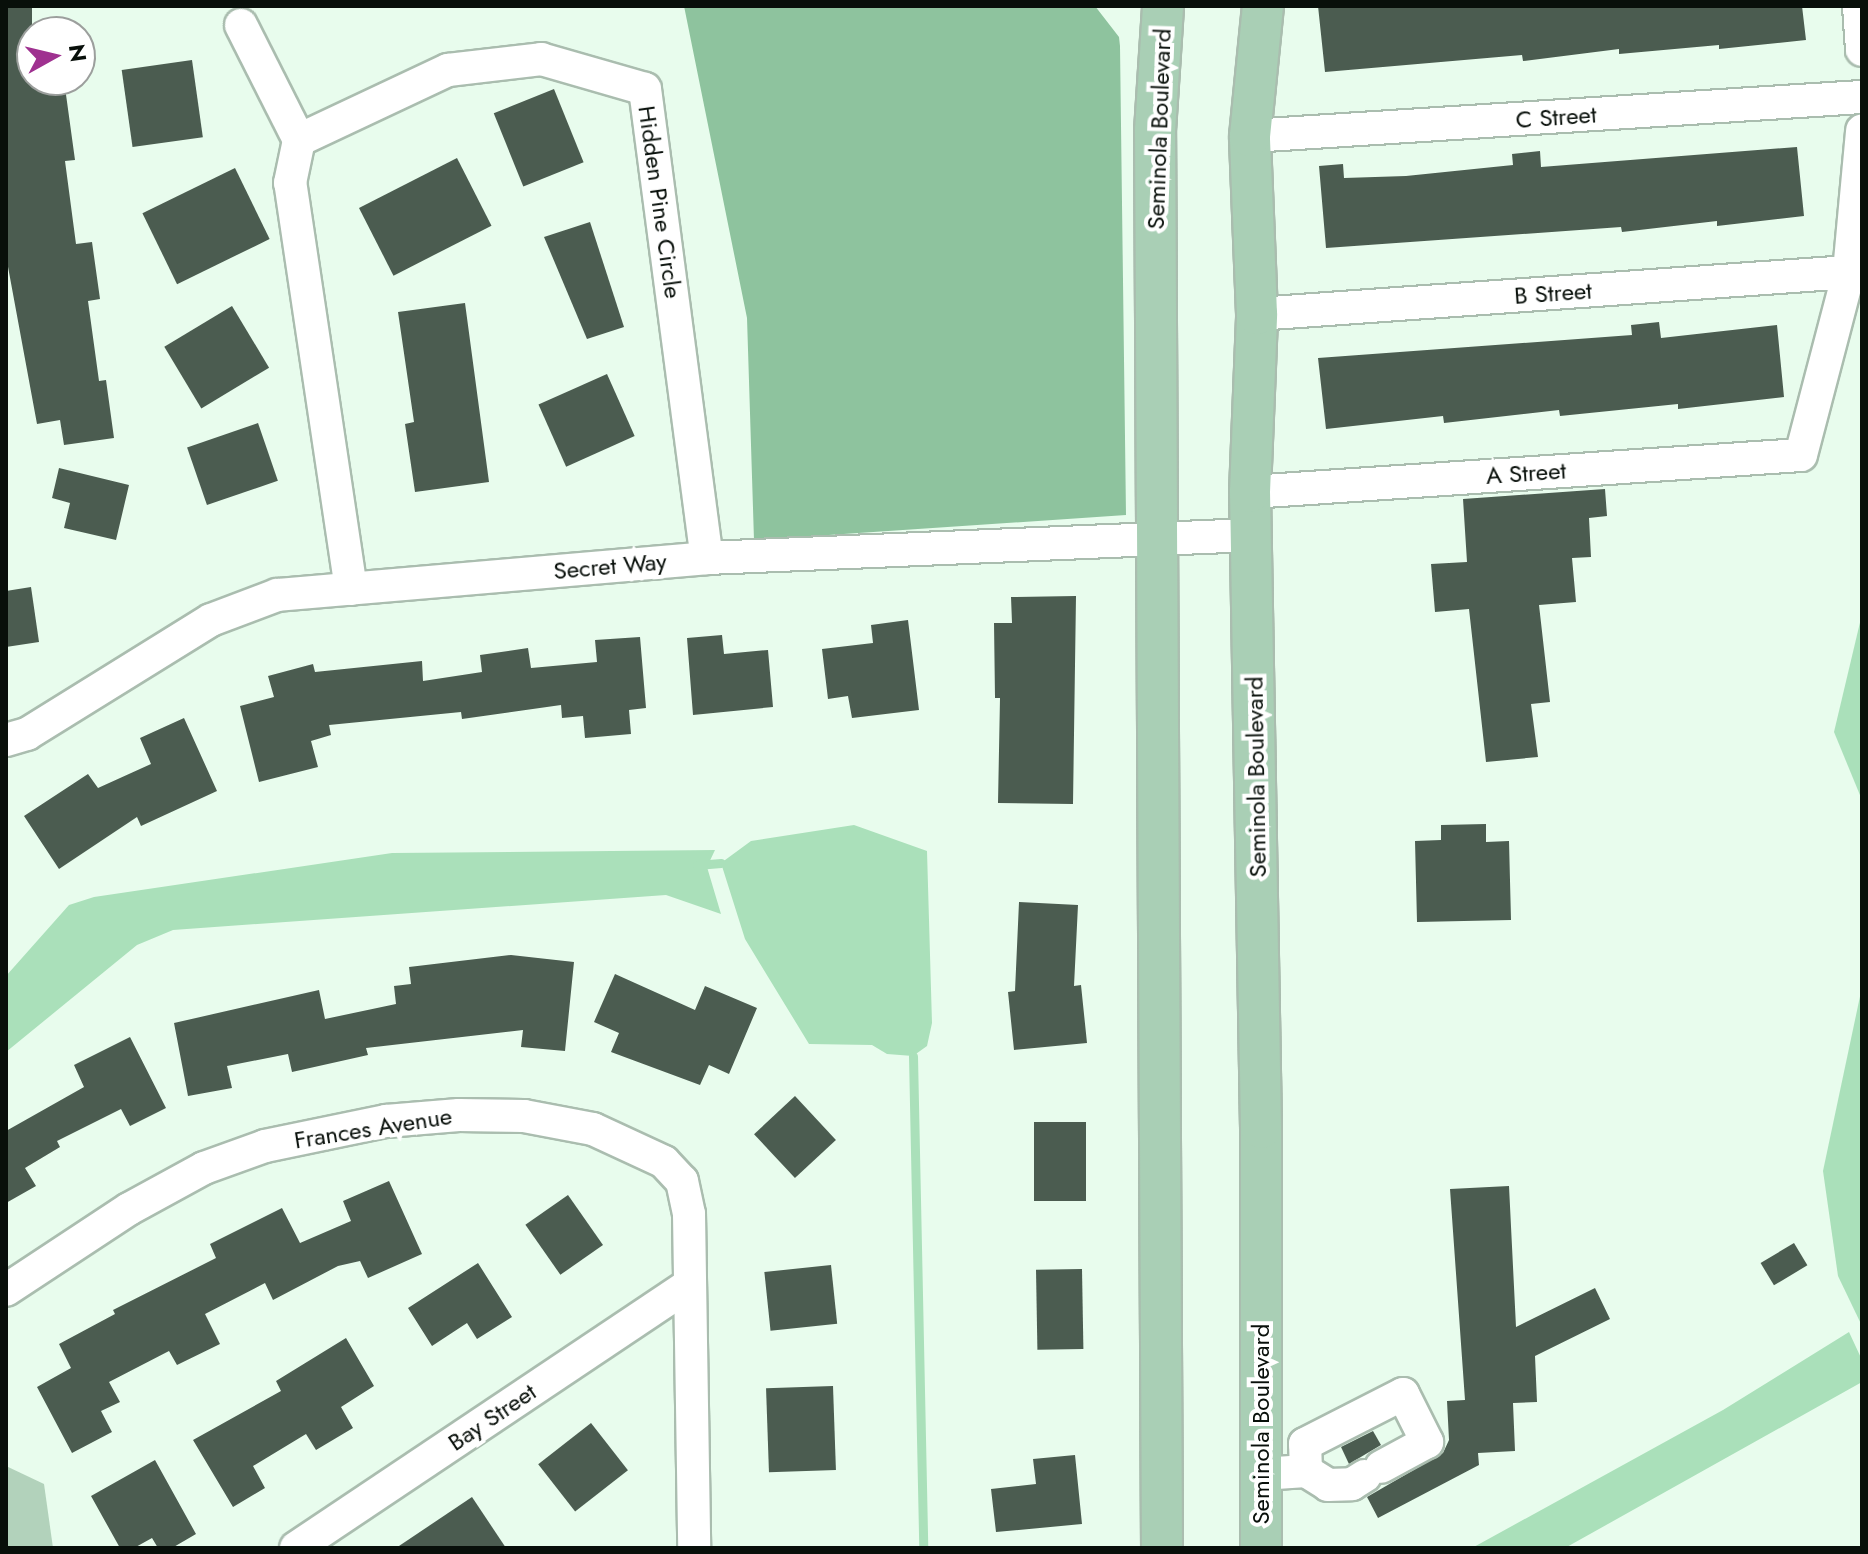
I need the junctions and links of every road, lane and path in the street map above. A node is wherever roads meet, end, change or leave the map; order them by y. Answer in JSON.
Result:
{"nodes":[{"id":1,"x":1163,"y":6,"type":"edge"},
{"id":2,"x":1263,"y":6,"type":"edge"},
{"id":3,"x":1859,"y":6,"type":"edge"},
{"id":4,"x":241,"y":25,"type":"dead end"},
{"id":5,"x":1862,"y":50,"type":"edge"},
{"id":6,"x":1862,"y":97,"type":"edge"},
{"id":7,"x":1862,"y":131,"type":"edge"},
{"id":8,"x":1250,"y":136,"type":"junction"},
{"id":9,"x":299,"y":140,"type":"junction"},
{"id":10,"x":1849,"y":272,"type":"junction"},
{"id":11,"x":1257,"y":314,"type":"junction"},
{"id":12,"x":1250,"y":492,"type":"junction"},
{"id":13,"x":1252,"y":535,"type":"junction"},
{"id":14,"x":1159,"y":537,"type":"junction"},
{"id":15,"x":707,"y":558,"type":"junction"},
{"id":16,"x":351,"y":589,"type":"junction"},
{"id":17,"x":6,"y":740,"type":"edge"},
{"id":18,"x":688,"y":1286,"type":"junction"},
{"id":19,"x":6,"y":1290,"type":"edge"},
{"id":20,"x":1306,"y":1471,"type":"junction"},
{"id":21,"x":1261,"y":1474,"type":"junction"},
{"id":22,"x":296,"y":1548,"type":"edge"},
{"id":23,"x":694,"y":1548,"type":"edge"},
{"id":24,"x":1162,"y":1548,"type":"edge"},
{"id":25,"x":1261,"y":1548,"type":"edge"}],
"edges":[{"from":1,"to":14,"type":"main road","name":"Seminola Boulevard"},
{"from":2,"to":8,"type":"main road","name":"Seminola Boulevard"},
{"from":3,"to":5,"type":"street"},
{"from":4,"to":9,"type":"street"},
{"from":6,"to":8,"type":"street","name":"C Street"},
{"from":7,"to":10,"type":"street"},
{"from":8,"to":11,"type":"main road","name":"Seminola Boulevard"},
{"from":9,"to":15,"type":"street","name":"Hidden Pine Circle"},
{"from":9,"to":16,"type":"street"},
{"from":10,"to":11,"type":"street","name":"B Street"},
{"from":10,"to":12,"type":"street","name":"A Street"},
{"from":11,"to":12,"type":"main road","name":"Seminola Boulevard"},
{"from":12,"to":13,"type":"main road","name":"Seminola Boulevard"},
{"from":13,"to":14,"type":"street","name":"Secret Way"},
{"from":13,"to":21,"type":"main road","name":"Seminola Boulevard"},
{"from":14,"to":15,"type":"street","name":"Secret Way"},
{"from":14,"to":24,"type":"main road","name":"Seminola Boulevard"},
{"from":15,"to":16,"type":"street","name":"Secret Way"},
{"from":16,"to":17,"type":"street","name":"Secret Way"},
{"from":18,"to":19,"type":"street","name":"Frances Avenue"},
{"from":18,"to":22,"type":"street","name":"Bay Street"},
{"from":18,"to":23,"type":"street","name":"Frances Avenue"},
{"from":20,"to":20,"type":"street"},
{"from":20,"to":21,"type":"street"},
{"from":21,"to":25,"type":"main road","name":"Seminola Boulevard"}]}
